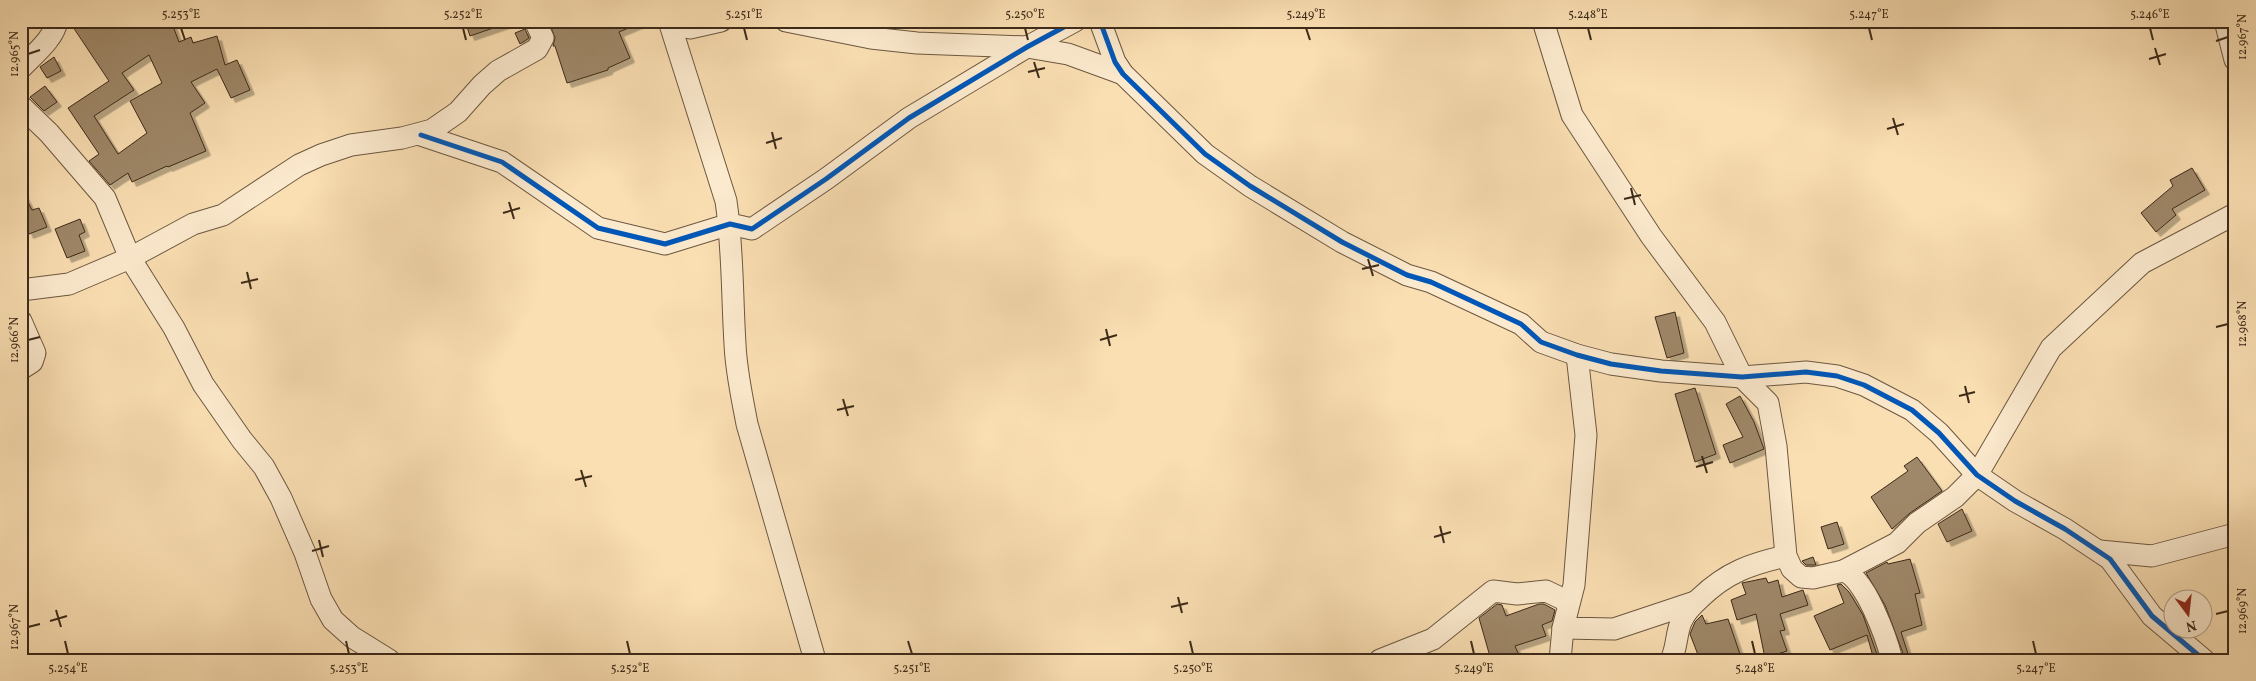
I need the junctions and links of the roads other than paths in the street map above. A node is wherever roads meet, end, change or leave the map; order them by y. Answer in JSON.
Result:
{"nodes":[{"id":1,"x":57,"y":21,"type":"edge"},
{"id":2,"x":535,"y":21,"type":"edge"},
{"id":3,"x":721,"y":21,"type":"edge"},
{"id":4,"x":786,"y":21,"type":"edge"},
{"id":5,"x":1076,"y":21,"type":"edge"},
{"id":6,"x":1100,"y":21,"type":"edge"},
{"id":7,"x":1543,"y":21,"type":"edge"},
{"id":8,"x":2225,"y":21,"type":"edge"},
{"id":9,"x":670,"y":23,"type":"edge"},
{"id":10,"x":1027,"y":47,"type":"junction"},
{"id":11,"x":2235,"y":60,"type":"edge"},
{"id":12,"x":21,"y":68,"type":"edge"},
{"id":13,"x":1123,"y":74,"type":"junction"},
{"id":14,"x":21,"y":106,"type":"edge"},
{"id":15,"x":421,"y":135,"type":"junction"},
{"id":16,"x":2235,"y":214,"type":"edge"},
{"id":17,"x":730,"y":224,"type":"junction"},
{"id":18,"x":130,"y":258,"type":"junction"},
{"id":19,"x":21,"y":290,"type":"edge"},
{"id":20,"x":21,"y":321,"type":"edge"},
{"id":21,"x":1577,"y":356,"type":"junction"},
{"id":22,"x":21,"y":369,"type":"edge"},
{"id":23,"x":1742,"y":377,"type":"junction"},
{"id":24,"x":1977,"y":475,"type":"junction"},
{"id":25,"x":2235,"y":534,"type":"edge"},
{"id":26,"x":2100,"y":551,"type":"junction"},
{"id":27,"x":1786,"y":556,"type":"junction"},
{"id":28,"x":1844,"y":571,"type":"junction"},
{"id":29,"x":1570,"y":602,"type":"junction"},
{"id":30,"x":1695,"y":602,"type":"junction"},
{"id":31,"x":1563,"y":628,"type":"junction"},
{"id":32,"x":388,"y":660,"type":"edge"},
{"id":33,"x":815,"y":660,"type":"edge"},
{"id":34,"x":1380,"y":660,"type":"edge"},
{"id":35,"x":1560,"y":660,"type":"edge"},
{"id":36,"x":1671,"y":660,"type":"edge"},
{"id":37,"x":1892,"y":660,"type":"edge"},
{"id":38,"x":2204,"y":660,"type":"edge"}],
"edges":[{"from":1,"to":12,"type":"street"},
{"from":2,"to":15,"type":"street"},
{"from":3,"to":9,"type":"street"},
{"from":4,"to":10,"type":"street"},
{"from":5,"to":10,"type":"street"},
{"from":6,"to":13,"type":"street"},
{"from":7,"to":23,"type":"street"},
{"from":8,"to":11,"type":"street"},
{"from":9,"to":17,"type":"street"},
{"from":10,"to":13,"type":"street"},
{"from":10,"to":17,"type":"street"},
{"from":13,"to":21,"type":"street"},
{"from":14,"to":18,"type":"street"},
{"from":15,"to":17,"type":"street"},
{"from":15,"to":18,"type":"street"},
{"from":16,"to":24,"type":"street"},
{"from":17,"to":33,"type":"street"},
{"from":18,"to":19,"type":"street"},
{"from":18,"to":32,"type":"street"},
{"from":20,"to":22,"type":"street"},
{"from":21,"to":23,"type":"street"},
{"from":21,"to":29,"type":"street"},
{"from":23,"to":24,"type":"street"},
{"from":23,"to":27,"type":"street"},
{"from":24,"to":26,"type":"street"},
{"from":24,"to":28,"type":"street"},
{"from":25,"to":26,"type":"street"},
{"from":26,"to":38,"type":"street"},
{"from":27,"to":28,"type":"street"},
{"from":27,"to":30,"type":"street"},
{"from":28,"to":37,"type":"street"},
{"from":29,"to":31,"type":"street"},
{"from":29,"to":34,"type":"street"},
{"from":30,"to":31,"type":"street"},
{"from":30,"to":36,"type":"street"},
{"from":31,"to":35,"type":"street"}]}
